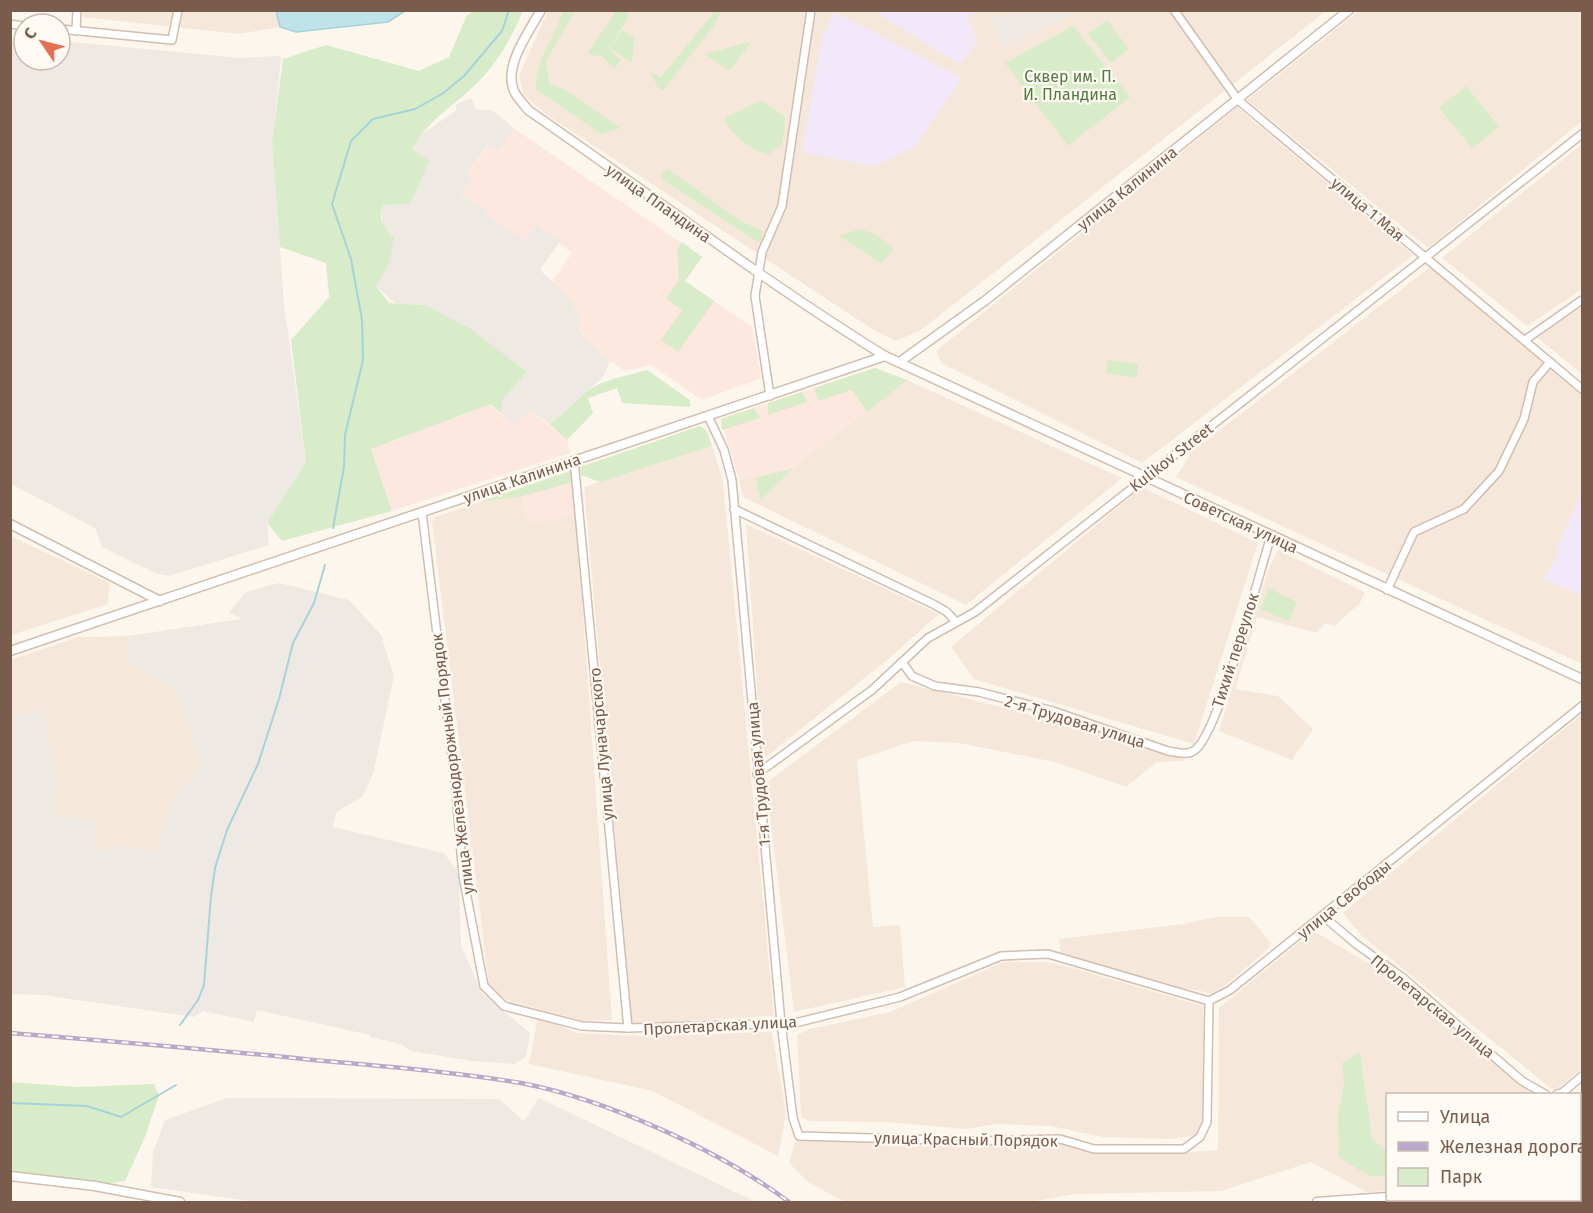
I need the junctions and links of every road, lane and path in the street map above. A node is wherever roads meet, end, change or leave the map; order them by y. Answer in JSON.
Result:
{"nodes":[{"id":1,"x":77,"y":10,"type":"edge"},
{"id":2,"x":178,"y":10,"type":"edge"},
{"id":3,"x":541,"y":10,"type":"edge"},
{"id":4,"x":811,"y":10,"type":"edge"},
{"id":5,"x":1173,"y":10,"type":"edge"},
{"id":6,"x":1349,"y":10,"type":"edge"},
{"id":7,"x":72,"y":31,"type":"edge"},
{"id":8,"x":75,"y":31,"type":"junction"},
{"id":9,"x":1238,"y":100,"type":"junction"},
{"id":10,"x":1582,"y":134,"type":"edge"},
{"id":11,"x":1425,"y":257,"type":"junction"},
{"id":12,"x":757,"y":272,"type":"junction"},
{"id":13,"x":1582,"y":300,"type":"edge"},
{"id":14,"x":1525,"y":340,"type":"junction"},
{"id":15,"x":885,"y":356,"type":"junction"},
{"id":16,"x":901,"y":361,"type":"junction"},
{"id":17,"x":1550,"y":362,"type":"junction"},
{"id":18,"x":1582,"y":388,"type":"edge"},
{"id":19,"x":770,"y":396,"type":"junction"},
{"id":20,"x":708,"y":416,"type":"junction"},
{"id":21,"x":574,"y":460,"type":"junction"},
{"id":22,"x":1145,"y":477,"type":"junction"},
{"id":23,"x":734,"y":508,"type":"junction"},
{"id":24,"x":422,"y":512,"type":"junction"},
{"id":25,"x":10,"y":524,"type":"edge"},
{"id":26,"x":1271,"y":536,"type":"junction"},
{"id":27,"x":1387,"y":590,"type":"junction"},
{"id":28,"x":160,"y":601,"type":"junction"},
{"id":29,"x":956,"y":621,"type":"junction"},
{"id":30,"x":10,"y":651,"type":"edge"},
{"id":31,"x":902,"y":662,"type":"junction"},
{"id":32,"x":1582,"y":679,"type":"edge"},
{"id":33,"x":1582,"y":706,"type":"edge"},
{"id":34,"x":1184,"y":754,"type":"joint"},
{"id":35,"x":758,"y":774,"type":"junction"},
{"id":36,"x":1323,"y":916,"type":"junction"},
{"id":37,"x":1209,"y":1001,"type":"junction"},
{"id":38,"x":504,"y":1006,"type":"joint"},
{"id":39,"x":781,"y":1023,"type":"junction"},
{"id":40,"x":628,"y":1028,"type":"junction"},
{"id":41,"x":1582,"y":1077,"type":"edge"},
{"id":42,"x":1542,"y":1093,"type":"edge"},
{"id":43,"x":1560,"y":1093,"type":"edge"},
{"id":44,"x":799,"y":1136,"type":"joint"},
{"id":45,"x":10,"y":1176,"type":"edge"},
{"id":46,"x":1386,"y":1197,"type":"edge"},
{"id":47,"x":1546,"y":1201,"type":"edge"},
{"id":48,"x":1571,"y":1201,"type":"edge"},
{"id":49,"x":180,"y":1203,"type":"edge"},
{"id":50,"x":1317,"y":1203,"type":"edge"}],
"edges":[{"from":1,"to":8,"type":"street"},
{"from":2,"to":8,"type":"street"},
{"from":3,"to":12,"type":"street","name":"улица Пландина"},
{"from":4,"to":12,"type":"street"},
{"from":5,"to":9,"type":"street","name":"улица 1 Мая"},
{"from":6,"to":9,"type":"street","name":"улица Калинина"},
{"from":7,"to":8,"type":"street"},
{"from":9,"to":11,"type":"street","name":"улица 1 Мая"},
{"from":9,"to":16,"type":"street","name":"улица Калинина"},
{"from":10,"to":11,"type":"street","name":"Kulikov Street"},
{"from":11,"to":14,"type":"street","name":"улица 1 Мая"},
{"from":11,"to":22,"type":"street","name":"Kulikov Street"},
{"from":12,"to":15,"type":"street","name":"улица Пландина"},
{"from":12,"to":19,"type":"street"},
{"from":13,"to":14,"type":"street"},
{"from":14,"to":17,"type":"street","name":"улица 1 Мая"},
{"from":15,"to":16,"type":"street","name":"улица Пландина"},
{"from":15,"to":19,"type":"street","name":"улица Калинина"},
{"from":16,"to":22,"type":"street","name":"Советская улица"},
{"from":17,"to":18,"type":"street","name":"улица 1 Мая"},
{"from":17,"to":27,"type":"street"},
{"from":19,"to":20,"type":"street","name":"улица Калинина"},
{"from":20,"to":21,"type":"street","name":"улица Калинина"},
{"from":20,"to":23,"type":"street","name":"1-я Трудовая улица"},
{"from":21,"to":24,"type":"street","name":"улица Калинина"},
{"from":21,"to":40,"type":"street","name":"улица Луначарского"},
{"from":22,"to":26,"type":"street","name":"Советская улица"},
{"from":22,"to":29,"type":"street","name":"Kulikov Street"},
{"from":23,"to":29,"type":"street"},
{"from":23,"to":35,"type":"street","name":"1-я Трудовая улица"},
{"from":24,"to":28,"type":"street","name":"улица Калинина"},
{"from":24,"to":38,"type":"street","name":"улица Железнодорожный Порядок"},
{"from":25,"to":28,"type":"street"},
{"from":26,"to":27,"type":"street","name":"Советская улица"},
{"from":26,"to":34,"type":"street","name":"Тихий переулок"},
{"from":27,"to":32,"type":"street","name":"Советская улица"},
{"from":28,"to":30,"type":"street","name":"улица Калинина"},
{"from":29,"to":31,"type":"street","name":"Kulikov Street"},
{"from":31,"to":34,"type":"street","name":"2-я Трудовая улица"},
{"from":31,"to":35,"type":"street","name":"Kulikov Street"},
{"from":33,"to":36,"type":"street","name":"улица Свободы"},
{"from":35,"to":39,"type":"street","name":"1-я Трудовая улица"},
{"from":36,"to":37,"type":"street","name":"улица Свободы"},
{"from":36,"to":42,"type":"street","name":"Пролетарская улица"},
{"from":37,"to":39,"type":"street","name":"Пролетарская улица"},
{"from":37,"to":44,"type":"street","name":"улица Красный Порядок"},
{"from":38,"to":40,"type":"street","name":"Пролетарская улица"},
{"from":39,"to":40,"type":"street","name":"Пролетарская улица"},
{"from":39,"to":44,"type":"street","name":"1-я Трудовая улица"},
{"from":41,"to":43,"type":"street"},
{"from":45,"to":49,"type":"street"},
{"from":46,"to":50,"type":"street"},
{"from":47,"to":48,"type":"street"}]}
